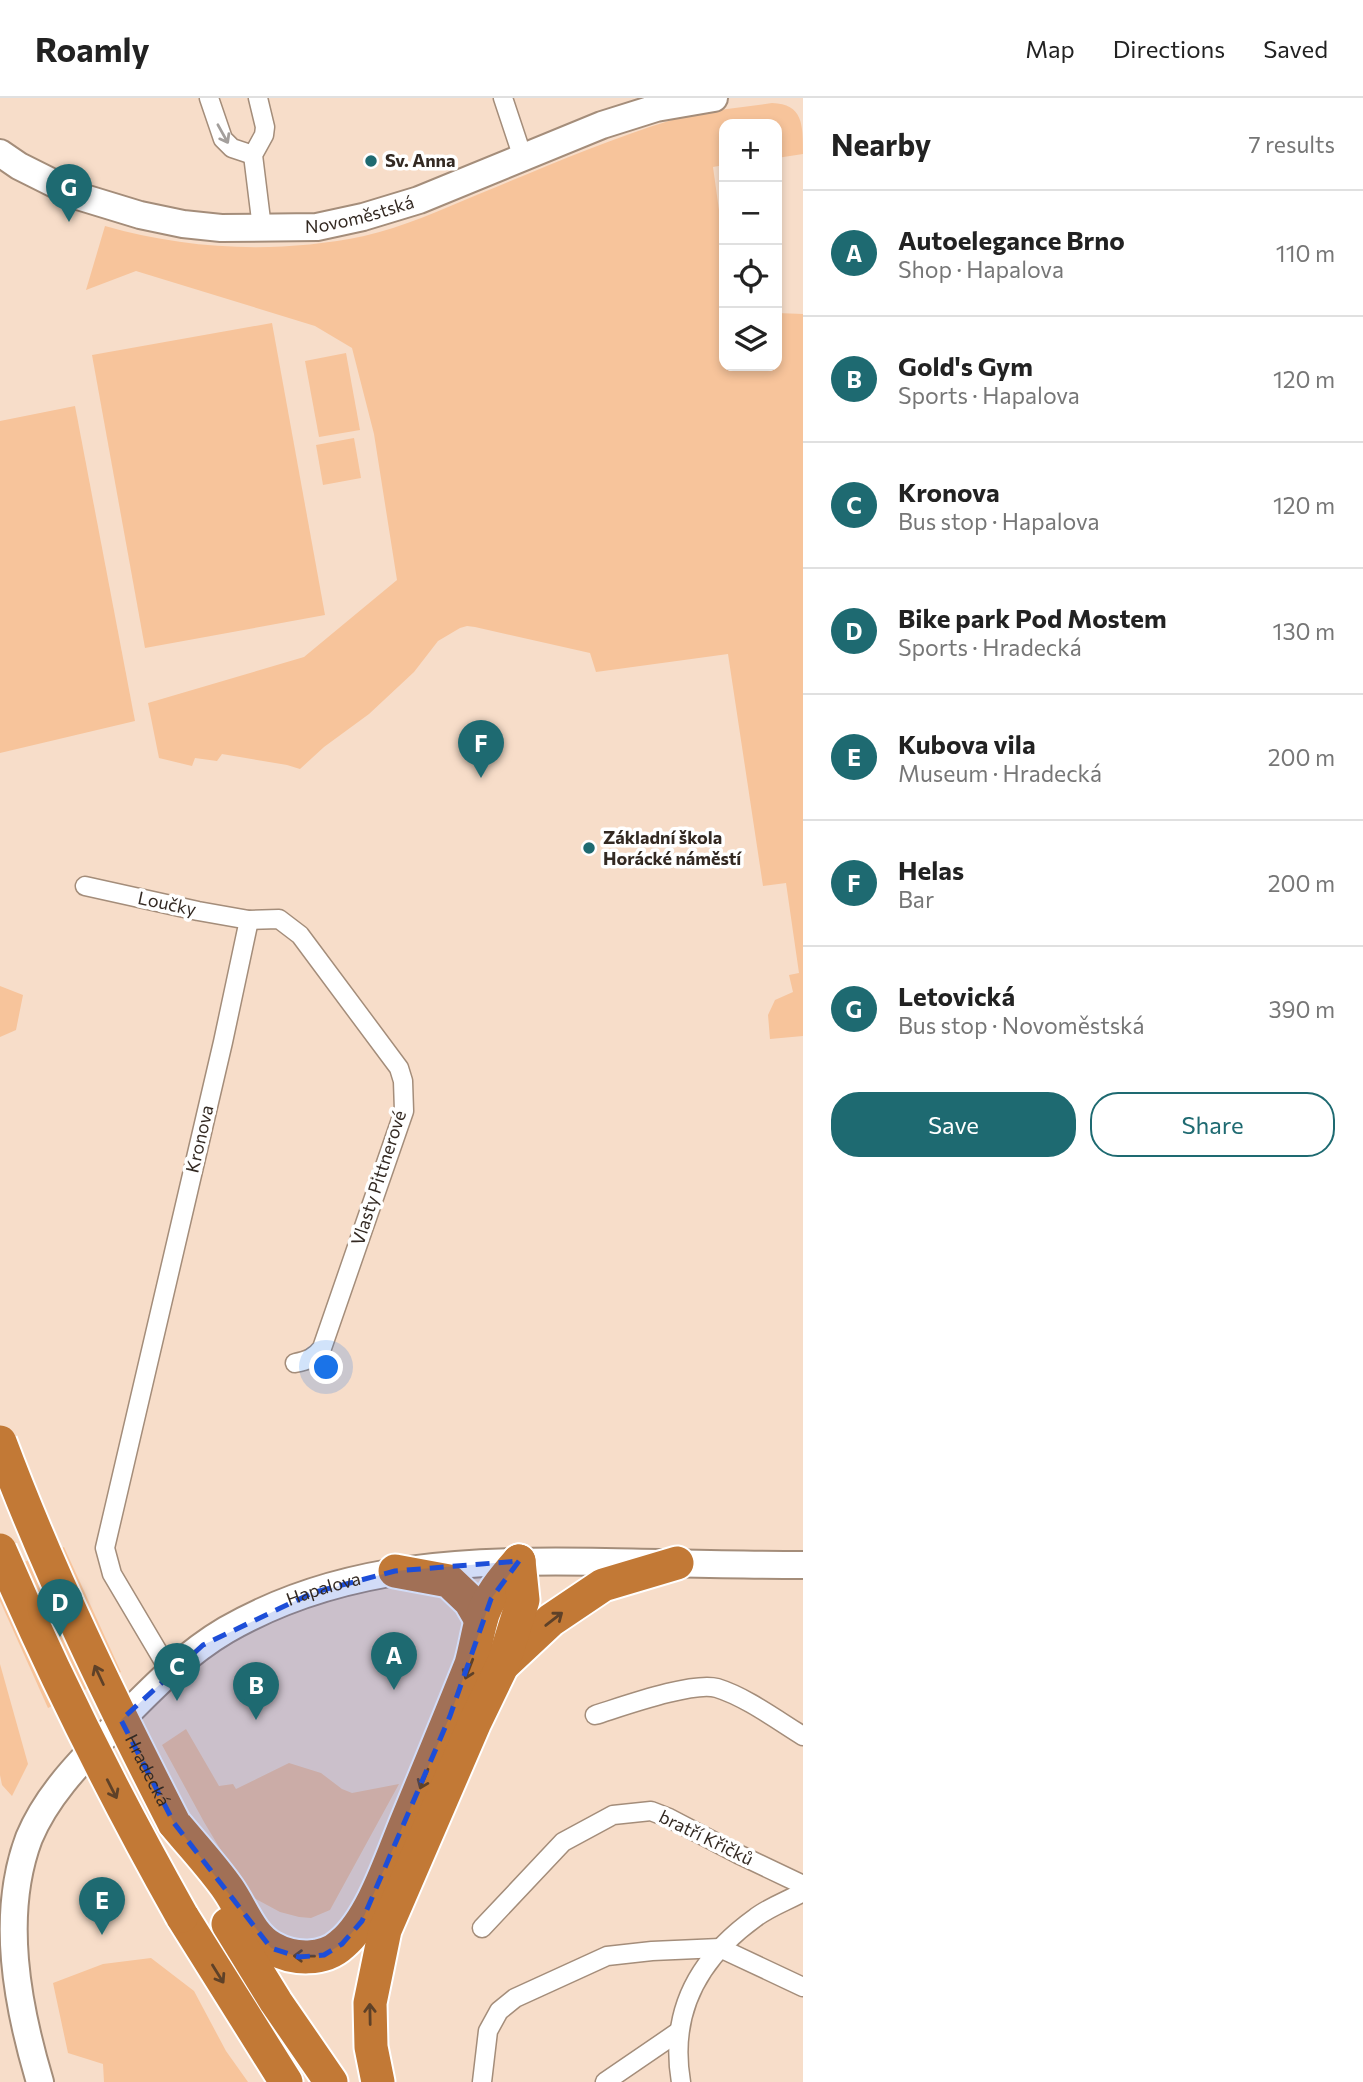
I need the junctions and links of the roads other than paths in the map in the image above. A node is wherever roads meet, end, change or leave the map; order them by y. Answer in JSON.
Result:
{"nodes":[{"id":1,"x":209,"y":98,"type":"edge"},
{"id":2,"x":258,"y":98,"type":"edge"},
{"id":3,"x":503,"y":98,"type":"edge"},
{"id":4,"x":714,"y":98,"type":"edge"},
{"id":5,"x":0,"y":153,"type":"edge"},
{"id":6,"x":253,"y":155,"type":"junction"},
{"id":7,"x":523,"y":158,"type":"junction"},
{"id":8,"x":262,"y":229,"type":"junction"},
{"id":9,"x":85,"y":886,"type":"dead end"},
{"id":10,"x":249,"y":920,"type":"junction"},
{"id":11,"x":295,"y":1363,"type":"dead end"},
{"id":12,"x":0,"y":1442,"type":"edge"},
{"id":13,"x":0,"y":1550,"type":"edge"},
{"id":14,"x":519,"y":1561,"type":"junction"},
{"id":15,"x":677,"y":1563,"type":"junction"},
{"id":16,"x":803,"y":1565,"type":"edge"},
{"id":17,"x":395,"y":1571,"type":"junction"},
{"id":18,"x":481,"y":1620,"type":"junction"},
{"id":19,"x":503,"y":1664,"type":"junction"},
{"id":20,"x":170,"y":1672,"type":"junction"},
{"id":21,"x":595,"y":1715,"type":"dead end"},
{"id":22,"x":803,"y":1736,"type":"edge"},
{"id":23,"x":803,"y":1885,"type":"edge"},
{"id":24,"x":803,"y":1892,"type":"edge"},
{"id":25,"x":220,"y":1893,"type":"junction"},
{"id":26,"x":4,"y":1917,"type":"edge"},
{"id":27,"x":482,"y":1928,"type":"dead end"},
{"id":28,"x":720,"y":1948,"type":"junction"},
{"id":29,"x":803,"y":1987,"type":"edge"},
{"id":30,"x":678,"y":2032,"type":"junction"},
{"id":31,"x":40,"y":2082,"type":"edge"},
{"id":32,"x":286,"y":2082,"type":"edge"},
{"id":33,"x":331,"y":2082,"type":"edge"},
{"id":34,"x":377,"y":2082,"type":"edge"},
{"id":35,"x":482,"y":2082,"type":"edge"},
{"id":36,"x":605,"y":2082,"type":"edge"},
{"id":37,"x":681,"y":2082,"type":"edge"}],
"edges":[{"from":1,"to":6,"type":"street","one_way":true},
{"from":2,"to":6,"type":"street"},
{"from":3,"to":7,"type":"street"},
{"from":4,"to":7,"type":"street","name":"Novoměstská"},
{"from":5,"to":8,"type":"street","name":"Novoměstská"},
{"from":6,"to":8,"type":"street"},
{"from":7,"to":8,"type":"street","name":"Novoměstská"},
{"from":9,"to":10,"type":"street","name":"Loučky"},
{"from":10,"to":11,"type":"street","name":"Vlasty Pittnerové"},
{"from":10,"to":20,"type":"street","name":"Kronova"},
{"from":25,"to":12,"type":"highway","name":"Hradecká","one_way":true,"bridge":true},
{"from":13,"to":32,"type":"highway","one_way":true,"bridge":true},
{"from":14,"to":15,"type":"street","name":"Hapalova"},
{"from":14,"to":17,"type":"street","name":"Hapalova"},
{"from":14,"to":18,"type":"highway"},
{"from":14,"to":19,"type":"highway"},
{"from":15,"to":16,"type":"street","name":"Hapalova"},
{"from":19,"to":15,"type":"highway","one_way":true},
{"from":17,"to":18,"type":"highway"},
{"from":17,"to":20,"type":"street","name":"Hapalova"},
{"from":18,"to":25,"type":"highway","one_way":true},
{"from":34,"to":19,"type":"highway","one_way":true},
{"from":20,"to":26,"type":"street","name":"Hapalova"},
{"from":21,"to":22,"type":"street"},
{"from":23,"to":27,"type":"street","name":"bratří Křičků"},
{"from":24,"to":28,"type":"street"},
{"from":25,"to":33,"type":"highway","name":"Hradecká"},
{"from":26,"to":31,"type":"street","name":"Hapalova"},
{"from":28,"to":29,"type":"street"},
{"from":28,"to":30,"type":"street"},
{"from":28,"to":35,"type":"street"},
{"from":30,"to":36,"type":"street"},
{"from":30,"to":37,"type":"street"}]}
